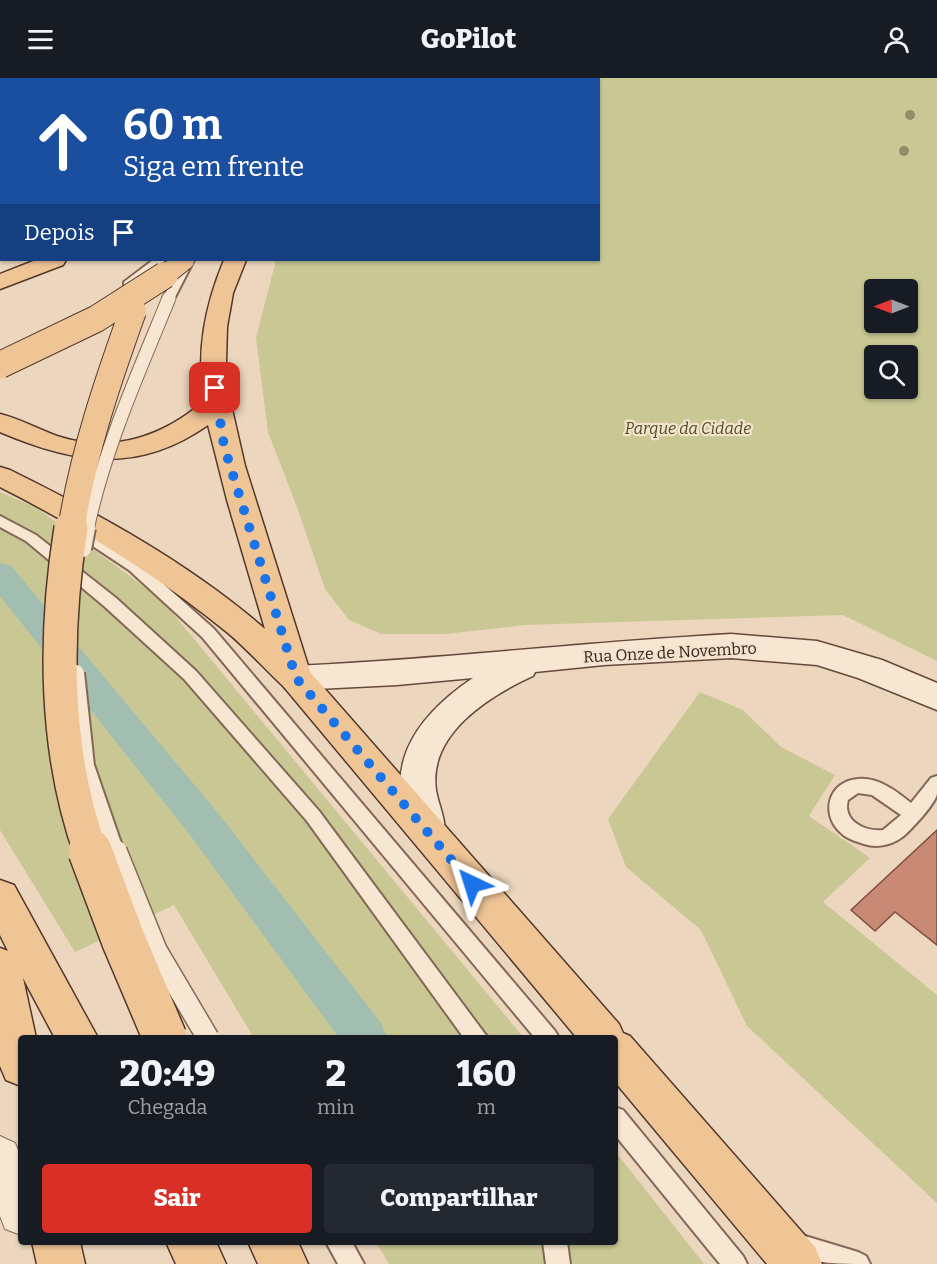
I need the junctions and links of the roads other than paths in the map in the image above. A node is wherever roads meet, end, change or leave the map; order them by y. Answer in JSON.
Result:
{"nodes":[{"id":1,"x":53,"y":261,"type":"edge"},
{"id":2,"x":160,"y":261,"type":"edge"},
{"id":3,"x":160,"y":261,"type":"edge"},
{"id":4,"x":185,"y":261,"type":"edge"},
{"id":5,"x":186,"y":261,"type":"edge"},
{"id":6,"x":235,"y":261,"type":"edge"},
{"id":7,"x":1,"y":282,"type":"edge"},
{"id":8,"x":0,"y":352,"type":"edge"},
{"id":9,"x":0,"y":365,"type":"edge"},
{"id":10,"x":216,"y":404,"type":"junction"},
{"id":11,"x":0,"y":422,"type":"edge"},
{"id":12,"x":0,"y":477,"type":"edge"},
{"id":13,"x":0,"y":486,"type":"edge"},
{"id":14,"x":0,"y":521,"type":"edge"},
{"id":15,"x":540,"y":660,"type":"junction"},
{"id":16,"x":296,"y":678,"type":"junction"},
{"id":17,"x":937,"y":697,"type":"edge"},
{"id":18,"x":937,"y":783,"type":"edge"},
{"id":19,"x":911,"y":813,"type":"dead end"},
{"id":20,"x":428,"y":832,"type":"junction"},
{"id":21,"x":0,"y":897,"type":"edge"},
{"id":22,"x":0,"y":966,"type":"edge"},
{"id":23,"x":75,"y":1035,"type":"edge"},
{"id":24,"x":164,"y":1035,"type":"edge"},
{"id":25,"x":206,"y":1035,"type":"edge"},
{"id":26,"x":475,"y":1035,"type":"edge"},
{"id":27,"x":545,"y":1035,"type":"edge"},
{"id":28,"x":601,"y":1035,"type":"edge"},
{"id":29,"x":18,"y":1051,"type":"edge"},
{"id":30,"x":618,"y":1054,"type":"edge"},
{"id":31,"x":618,"y":1122,"type":"edge"},
{"id":32,"x":0,"y":1158,"type":"edge"},
{"id":33,"x":18,"y":1205,"type":"edge"},
{"id":34,"x":33,"y":1245,"type":"edge"},
{"id":35,"x":57,"y":1245,"type":"edge"},
{"id":36,"x":192,"y":1245,"type":"edge"},
{"id":37,"x":274,"y":1245,"type":"edge"},
{"id":38,"x":340,"y":1245,"type":"edge"},
{"id":39,"x":555,"y":1245,"type":"edge"},
{"id":40,"x":788,"y":1252,"type":"edge"},
{"id":41,"x":41,"y":1264,"type":"edge"},
{"id":42,"x":61,"y":1264,"type":"edge"},
{"id":43,"x":202,"y":1264,"type":"edge"},
{"id":44,"x":284,"y":1264,"type":"edge"},
{"id":45,"x":352,"y":1264,"type":"edge"},
{"id":46,"x":558,"y":1264,"type":"edge"},
{"id":47,"x":735,"y":1264,"type":"edge"},
{"id":48,"x":858,"y":1264,"type":"edge"}],
"edges":[{"from":1,"to":7,"type":"main road"},
{"from":2,"to":24,"type":"main road","bridge":true},
{"from":3,"to":8,"type":"lane"},
{"from":4,"to":9,"type":"main road","bridge":true},
{"from":5,"to":25,"type":"lane","bridge":true},
{"from":6,"to":10,"type":"main road"},
{"from":10,"to":11,"type":"main road"},
{"from":10,"to":16,"type":"main road"},
{"from":12,"to":16,"type":"main road"},
{"from":13,"to":27,"type":"lane"},
{"from":14,"to":26,"type":"lane"},
{"from":15,"to":16,"type":"street","name":"Rua Onze de Novembro"},
{"from":15,"to":17,"type":"street","name":"Rua Onze de Novembro"},
{"from":15,"to":20,"type":"street","name":"Rua Onze de Novembro"},
{"from":16,"to":20,"type":"main road"},
{"from":18,"to":19,"type":"lane"},
{"from":20,"to":28,"type":"main road"},
{"from":21,"to":23,"type":"main road"},
{"from":22,"to":29,"type":"main road"},
{"from":30,"to":40,"type":"main road"},
{"from":31,"to":47,"type":"lane"},
{"from":32,"to":33,"type":"street"},
{"from":34,"to":41,"type":"street"},
{"from":35,"to":42,"type":"main road"},
{"from":36,"to":43,"type":"main road"},
{"from":37,"to":44,"type":"main road"},
{"from":38,"to":45,"type":"lane"},
{"from":39,"to":46,"type":"lane"},
{"from":40,"to":48,"type":"lane"}]}
